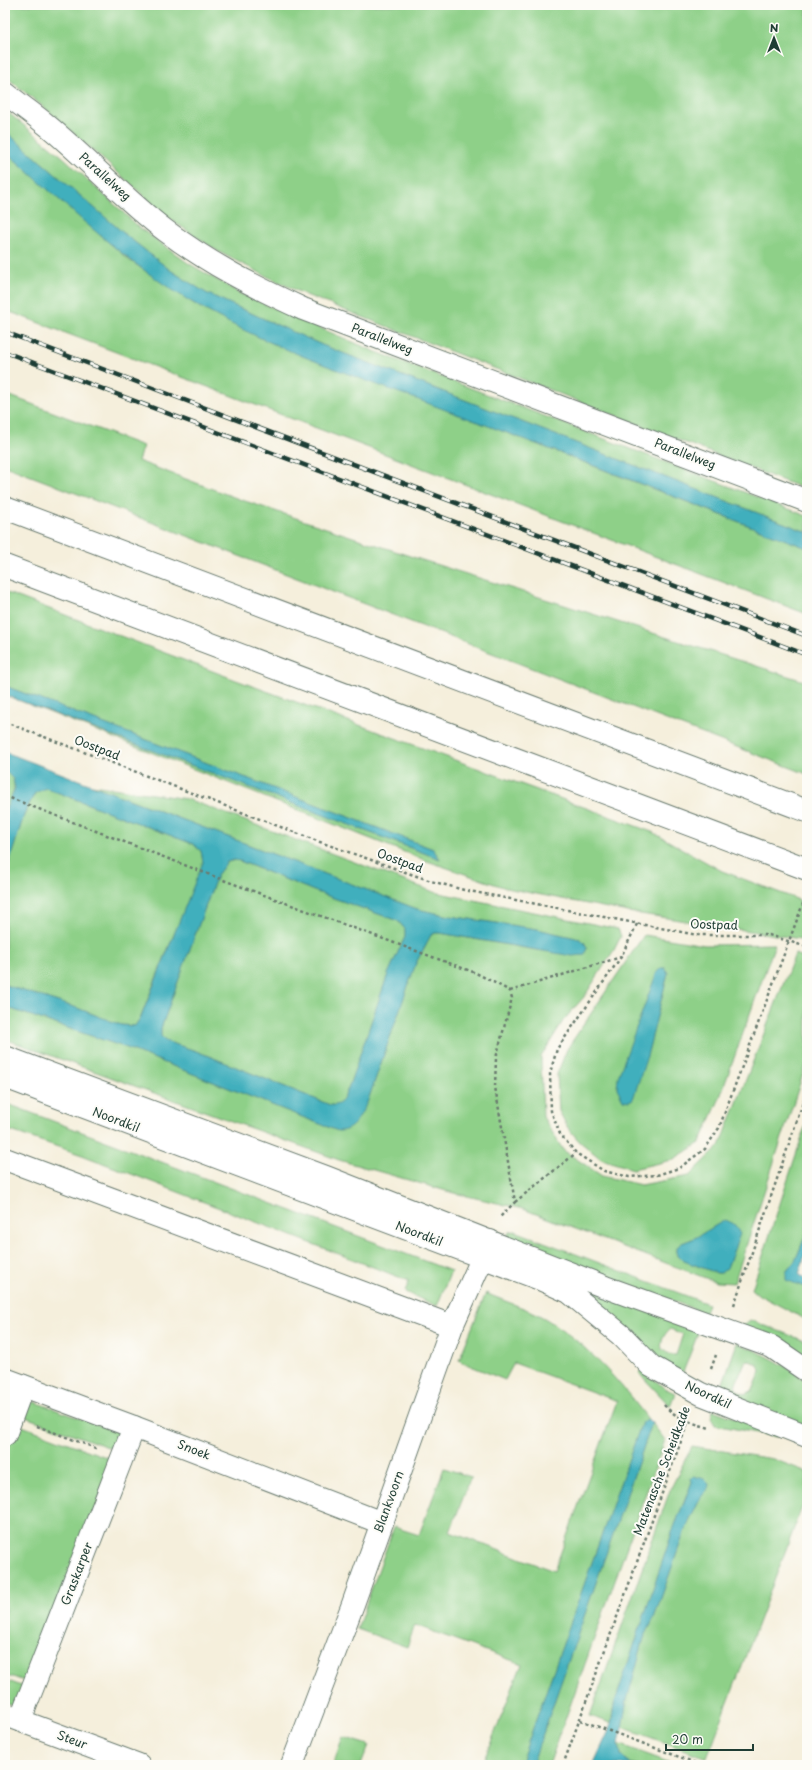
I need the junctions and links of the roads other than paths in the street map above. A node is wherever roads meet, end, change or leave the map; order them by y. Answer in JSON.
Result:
{"nodes":[{"id":1,"x":5,"y":93,"type":"edge"},
{"id":2,"x":807,"y":501,"type":"edge"},
{"id":3,"x":5,"y":508,"type":"edge"},
{"id":4,"x":5,"y":566,"type":"edge"},
{"id":5,"x":807,"y":811,"type":"edge"},
{"id":6,"x":807,"y":869,"type":"edge"},
{"id":7,"x":5,"y":1057,"type":"edge"},
{"id":8,"x":5,"y":1077,"type":"edge"},
{"id":9,"x":5,"y":1159,"type":"edge"},
{"id":10,"x":487,"y":1249,"type":"junction"},
{"id":11,"x":452,"y":1326,"type":"junction"},
{"id":12,"x":807,"y":1370,"type":"edge"},
{"id":13,"x":14,"y":1383,"type":"edge"},
{"id":14,"x":8,"y":1426,"type":"edge"},
{"id":15,"x":134,"y":1427,"type":"junction"},
{"id":16,"x":807,"y":1436,"type":"edge"},
{"id":17,"x":382,"y":1522,"type":"junction"},
{"id":18,"x":13,"y":1718,"type":"edge"},
{"id":19,"x":139,"y":1765,"type":"edge"},
{"id":20,"x":292,"y":1765,"type":"edge"}],
"edges":[{"from":1,"to":2,"type":"main road","name":"Parallelweg"},
{"from":3,"to":5,"type":"main road"},
{"from":4,"to":6,"type":"main road"},
{"from":7,"to":10,"type":"main road","name":"Noordkil"},
{"from":8,"to":10,"type":"main road","name":"Noordkil"},
{"from":9,"to":11,"type":"main road"},
{"from":10,"to":11,"type":"main road","name":"Blankvoorn"},
{"from":10,"to":12,"type":"main road","name":"Noordkil"},
{"from":10,"to":16,"type":"main road","name":"Noordkil"},
{"from":11,"to":17,"type":"main road","name":"Blankvoorn"},
{"from":13,"to":14,"type":"main road"},
{"from":13,"to":15,"type":"main road","name":"Snoek"},
{"from":15,"to":17,"type":"main road","name":"Snoek"},
{"from":15,"to":18,"type":"main road","name":"Graskarper"},
{"from":17,"to":20,"type":"main road","name":"Blankvoorn"},
{"from":18,"to":19,"type":"main road","name":"Steur"}]}
